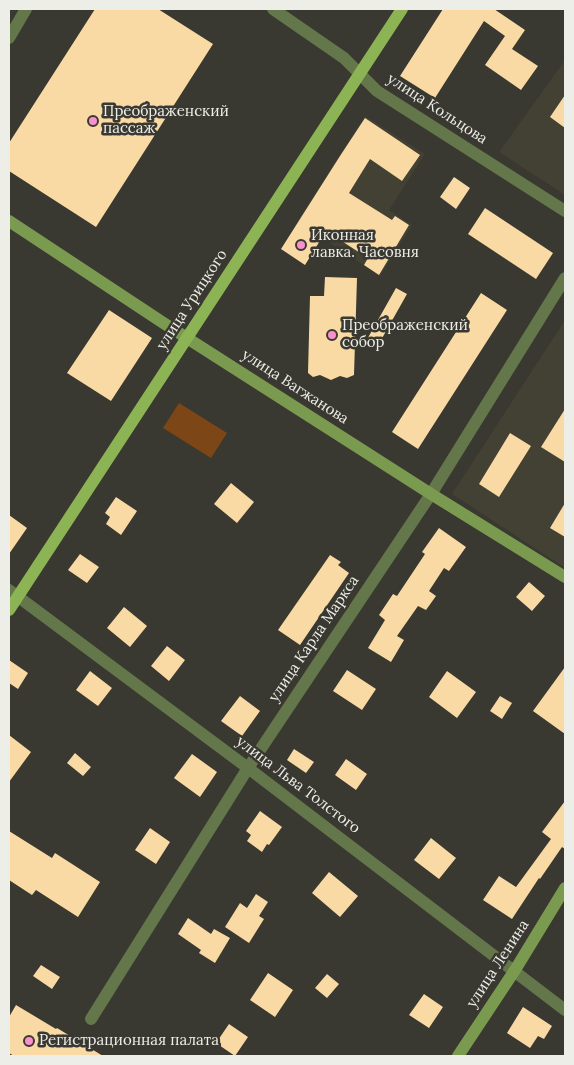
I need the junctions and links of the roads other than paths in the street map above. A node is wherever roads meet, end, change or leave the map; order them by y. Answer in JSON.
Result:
{"nodes":[{"id":1,"x":26,"y":9,"type":"edge"},
{"id":2,"x":274,"y":9,"type":"edge"},
{"id":3,"x":402,"y":9,"type":"edge"},
{"id":4,"x":9,"y":38,"type":"edge"},
{"id":5,"x":360,"y":74,"type":"junction"},
{"id":6,"x":565,"y":211,"type":"edge"},
{"id":7,"x":9,"y":221,"type":"edge"},
{"id":8,"x":565,"y":278,"type":"edge"},
{"id":9,"x":187,"y":337,"type":"junction"},
{"id":10,"x":431,"y":494,"type":"junction"},
{"id":11,"x":565,"y":577,"type":"edge"},
{"id":12,"x":13,"y":593,"type":"edge"},
{"id":13,"x":9,"y":610,"type":"edge"},
{"id":14,"x":248,"y":768,"type":"junction"},
{"id":15,"x":565,"y":888,"type":"edge"},
{"id":16,"x":514,"y":970,"type":"junction"},
{"id":17,"x":565,"y":1010,"type":"edge"},
{"id":18,"x":91,"y":1019,"type":"dead end"},
{"id":19,"x":458,"y":1056,"type":"edge"}],
"edges":[{"from":1,"to":4,"type":"street"},
{"from":2,"to":5,"type":"street","name":"улица Кольцова"},
{"from":3,"to":5,"type":"main road","name":"улица Урицкого"},
{"from":5,"to":6,"type":"street","name":"улица Кольцова"},
{"from":5,"to":9,"type":"main road","name":"улица Урицкого"},
{"from":7,"to":9,"type":"main road","name":"улица Вагжанова"},
{"from":8,"to":10,"type":"street","name":"улица Карла Маркса"},
{"from":9,"to":10,"type":"main road","name":"улица Вагжанова"},
{"from":9,"to":12,"type":"main road","name":"улица Урицкого"},
{"from":10,"to":11,"type":"main road","name":"улица Вагжанова"},
{"from":10,"to":14,"type":"street","name":"улица Карла Маркса"},
{"from":12,"to":13,"type":"main road","name":"улица Урицкого"},
{"from":12,"to":14,"type":"street","name":"улица Льва Толстого"},
{"from":14,"to":16,"type":"street","name":"улица Льва Толстого"},
{"from":14,"to":18,"type":"street","name":"улица Карла Маркса"},
{"from":15,"to":16,"type":"main road","name":"улица Ленина"},
{"from":16,"to":17,"type":"street","name":"улица Льва Толстого"},
{"from":16,"to":19,"type":"main road","name":"улица Ленина"}]}
